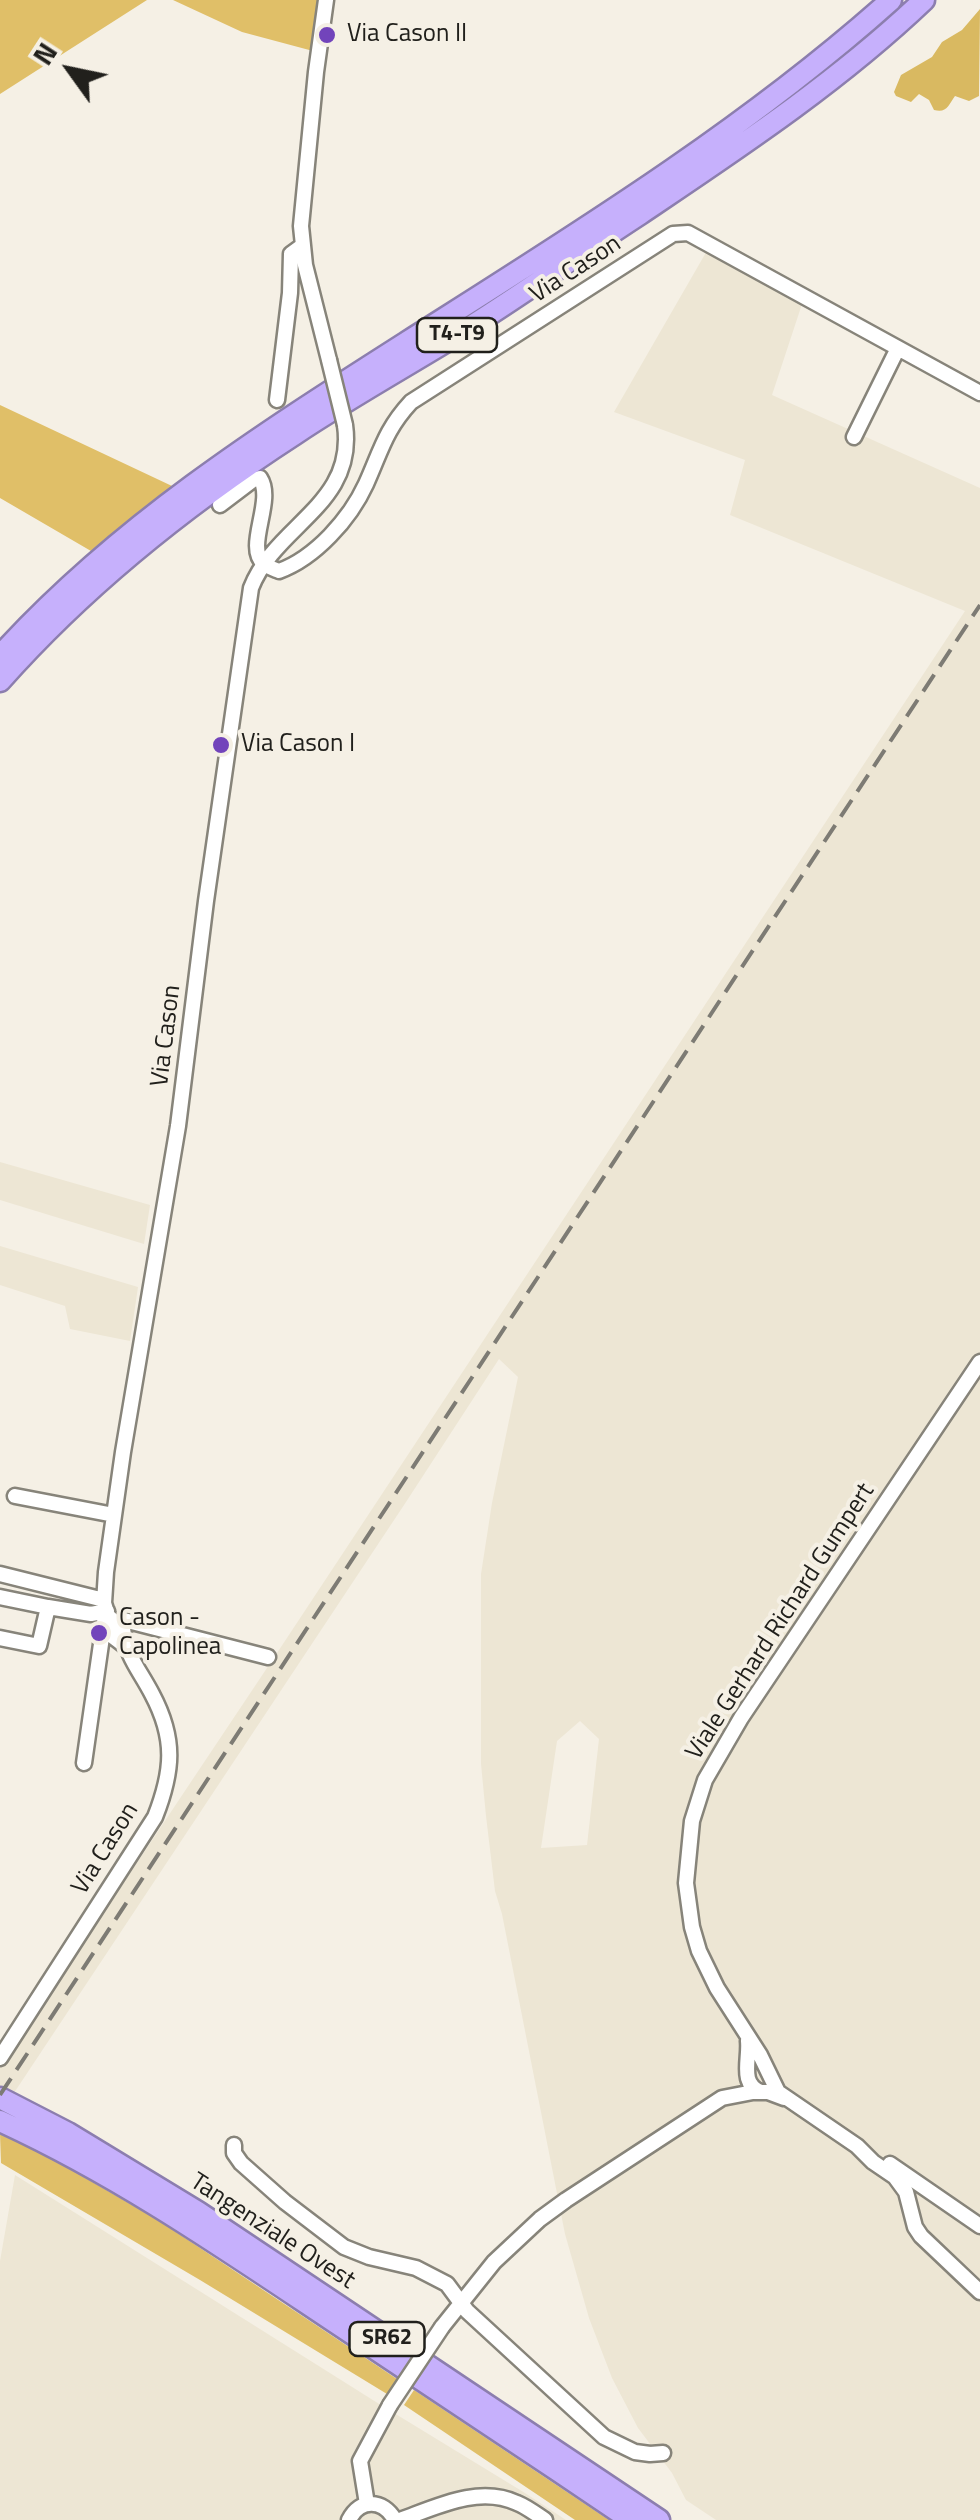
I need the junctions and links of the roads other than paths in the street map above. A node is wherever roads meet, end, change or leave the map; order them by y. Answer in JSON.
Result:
{"nodes":[{"id":1,"x":326,"y":0,"type":"edge"},
{"id":2,"x":878,"y":0,"type":"edge"},
{"id":3,"x":890,"y":0,"type":"edge"},
{"id":4,"x":924,"y":0,"type":"edge"},
{"id":5,"x":823,"y":57,"type":"junction"},
{"id":6,"x":302,"y":246,"type":"junction"},
{"id":7,"x":898,"y":348,"type":"junction"},
{"id":8,"x":980,"y":393,"type":"edge"},
{"id":9,"x":277,"y":400,"type":"dead end"},
{"id":10,"x":854,"y":437,"type":"dead end"},
{"id":11,"x":220,"y":505,"type":"dead end"},
{"id":12,"x":262,"y":563,"type":"junction"},
{"id":13,"x":0,"y":656,"type":"edge"},
{"id":14,"x":0,"y":681,"type":"edge"},
{"id":15,"x":980,"y":1362,"type":"edge"},
{"id":16,"x":15,"y":1496,"type":"dead end"},
{"id":17,"x":114,"y":1515,"type":"junction"},
{"id":18,"x":0,"y":1574,"type":"edge"},
{"id":19,"x":0,"y":1597,"type":"edge"},
{"id":20,"x":48,"y":1607,"type":"junction"},
{"id":21,"x":110,"y":1617,"type":"junction"},
{"id":22,"x":0,"y":1638,"type":"edge"},
{"id":23,"x":126,"y":1648,"type":"junction"},
{"id":24,"x":101,"y":1656,"type":"junction"},
{"id":25,"x":268,"y":1657,"type":"dead end"},
{"id":26,"x":84,"y":1763,"type":"dead end"},
{"id":27,"x":752,"y":2047,"type":"junction"},
{"id":28,"x":0,"y":2058,"type":"edge"},
{"id":29,"x":762,"y":2092,"type":"junction"},
{"id":30,"x":0,"y":2098,"type":"edge"},
{"id":31,"x":788,"y":2100,"type":"junction"},
{"id":32,"x":0,"y":2120,"type":"edge"},
{"id":33,"x":234,"y":2145,"type":"dead end"},
{"id":34,"x":856,"y":2146,"type":"junction"},
{"id":35,"x":980,"y":2226,"type":"edge"},
{"id":36,"x":980,"y":2292,"type":"edge"},
{"id":37,"x":461,"y":2302,"type":"junction"},
{"id":38,"x":662,"y":2453,"type":"dead end"},
{"id":39,"x":367,"y":2504,"type":"junction"},
{"id":40,"x":349,"y":2520,"type":"edge"},
{"id":41,"x":397,"y":2520,"type":"edge"},
{"id":42,"x":545,"y":2520,"type":"edge"},
{"id":43,"x":630,"y":2520,"type":"edge"},
{"id":44,"x":659,"y":2520,"type":"edge"}],
"edges":[{"from":1,"to":6,"type":"street","name":"Via Cason"},
{"from":2,"to":5,"type":"highway","number":"T4-T9"},
{"from":3,"to":5,"type":"highway","number":"T4-T9"},
{"from":4,"to":14,"type":"highway","number":"T4-T9"},
{"from":5,"to":13,"type":"highway","number":"T4-T9"},
{"from":6,"to":9,"type":"street","name":"Via Cason"},
{"from":6,"to":12,"type":"street","name":"Via Cason","bridge":true},
{"from":7,"to":8,"type":"street","name":"Via Cason"},
{"from":7,"to":10,"type":"street"},
{"from":7,"to":12,"type":"street","name":"Via Cason"},
{"from":11,"to":12,"type":"street","name":"Via Cason"},
{"from":12,"to":17,"type":"street","name":"Via Cason"},
{"from":15,"to":27,"type":"street","name":"Viale Gerhard Richard Gumpert"},
{"from":16,"to":17,"type":"street"},
{"from":17,"to":21,"type":"street","name":"Via Cason"},
{"from":18,"to":21,"type":"street"},
{"from":19,"to":20,"type":"street"},
{"from":20,"to":21,"type":"street"},
{"from":20,"to":22,"type":"street"},
{"from":21,"to":23,"type":"street","name":"Via Cason"},
{"from":21,"to":24,"type":"street","name":"Via Cason"},
{"from":21,"to":24,"type":"street","name":"Via Cason"},
{"from":21,"to":25,"type":"street"},
{"from":23,"to":24,"type":"street"},
{"from":23,"to":28,"type":"street","name":"Via Cason"},
{"from":24,"to":26,"type":"street","name":"Via Cason"},
{"from":27,"to":29,"type":"street"},
{"from":27,"to":31,"type":"street"},
{"from":29,"to":31,"type":"street"},
{"from":29,"to":37,"type":"street"},
{"from":30,"to":44,"type":"highway","name":"Tangenziale Ovest","number":"SR62"},
{"from":31,"to":34,"type":"street"},
{"from":32,"to":43,"type":"highway","name":"Tangenziale Ovest","number":"SR62"},
{"from":33,"to":37,"type":"street"},
{"from":34,"to":35,"type":"street"},
{"from":34,"to":36,"type":"street"},
{"from":37,"to":38,"type":"street"},
{"from":37,"to":39,"type":"street","bridge":true},
{"from":39,"to":40,"type":"street"},
{"from":39,"to":41,"type":"street"},
{"from":41,"to":42,"type":"street"}]}
